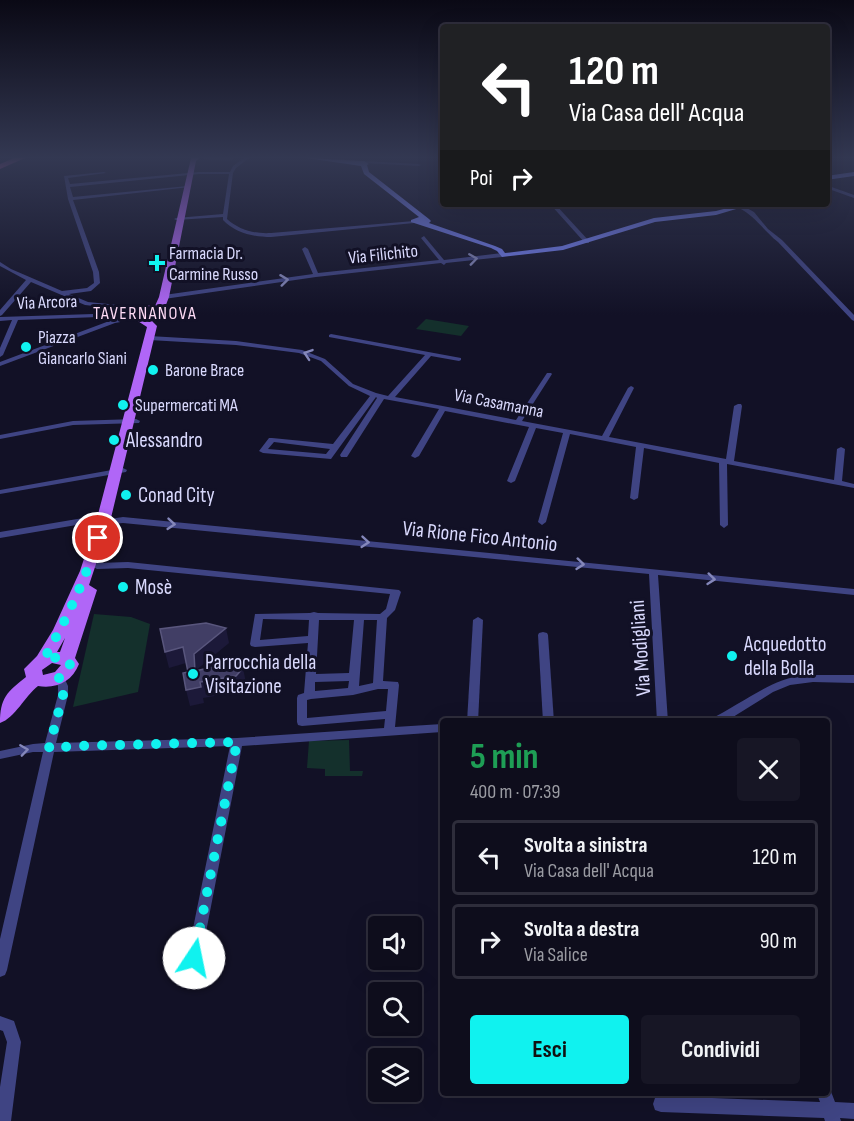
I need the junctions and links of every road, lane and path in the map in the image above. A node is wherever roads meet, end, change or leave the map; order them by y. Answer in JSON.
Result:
{"nodes":[{"id":1,"x":74,"y":210,"type":"edge"},
{"id":2,"x":180,"y":210,"type":"edge"},
{"id":3,"x":227,"y":210,"type":"edge"},
{"id":4,"x":403,"y":210,"type":"edge"},
{"id":5,"x":413,"y":210,"type":"edge"},
{"id":6,"x":558,"y":210,"type":"edge"},
{"id":7,"x":727,"y":210,"type":"edge"},
{"id":8,"x":747,"y":210,"type":"edge"},
{"id":9,"x":226,"y":215,"type":"junction"},
{"id":10,"x":178,"y":218,"type":"junction"},
{"id":11,"x":415,"y":220,"type":"junction"},
{"id":12,"x":426,"y":221,"type":"junction"},
{"id":13,"x":424,"y":238,"type":"dead end"},
{"id":14,"x":587,"y":242,"type":"junction"},
{"id":15,"x":305,"y":249,"type":"dead end"},
{"id":16,"x":534,"y":252,"type":"junction"},
{"id":17,"x":502,"y":255,"type":"junction"},
{"id":18,"x":444,"y":263,"type":"junction"},
{"id":19,"x":0,"y":264,"type":"edge"},
{"id":20,"x":316,"y":275,"type":"junction"},
{"id":21,"x":30,"y":279,"type":"junction"},
{"id":22,"x":60,"y":293,"type":"junction"},
{"id":23,"x":161,"y":297,"type":"junction"},
{"id":24,"x":158,"y":312,"type":"junction"},
{"id":25,"x":140,"y":313,"type":"junction"},
{"id":26,"x":0,"y":314,"type":"edge"},
{"id":27,"x":0,"y":319,"type":"edge"},
{"id":28,"x":16,"y":319,"type":"junction"},
{"id":29,"x":854,"y":319,"type":"edge"},
{"id":30,"x":331,"y":336,"type":"dead end"},
{"id":31,"x":152,"y":338,"type":"junction"},
{"id":32,"x":429,"y":354,"type":"junction"},
{"id":33,"x":0,"y":355,"type":"edge"},
{"id":34,"x":459,"y":359,"type":"dead end"},
{"id":35,"x":0,"y":364,"type":"edge"},
{"id":36,"x":549,"y":374,"type":"dead end"},
{"id":37,"x":631,"y":388,"type":"dead end"},
{"id":38,"x":382,"y":396,"type":"junction"},
{"id":39,"x":738,"y":406,"type":"dead end"},
{"id":40,"x":443,"y":408,"type":"junction"},
{"id":41,"x":132,"y":421,"type":"junction"},
{"id":42,"x":518,"y":422,"type":"junction"},
{"id":43,"x":533,"y":425,"type":"junction"},
{"id":44,"x":567,"y":431,"type":"junction"},
{"id":45,"x":0,"y":437,"type":"edge"},
{"id":46,"x":604,"y":439,"type":"junction"},
{"id":47,"x":640,"y":446,"type":"junction"},
{"id":48,"x":336,"y":447,"type":"junction"},
{"id":49,"x":841,"y":449,"type":"dead end"},
{"id":50,"x":344,"y":455,"type":"dead end"},
{"id":51,"x":415,"y":456,"type":"dead end"},
{"id":52,"x":726,"y":462,"type":"junction"},
{"id":53,"x":119,"y":470,"type":"junction"},
{"id":54,"x":511,"y":481,"type":"dead end"},
{"id":55,"x":838,"y":483,"type":"junction"},
{"id":56,"x":854,"y":486,"type":"edge"},
{"id":57,"x":0,"y":492,"type":"edge"},
{"id":58,"x":634,"y":498,"type":"dead end"},
{"id":59,"x":108,"y":519,"type":"junction"},
{"id":60,"x":542,"y":522,"type":"dead end"},
{"id":61,"x":724,"y":525,"type":"dead end"},
{"id":62,"x":0,"y":535,"type":"edge"},
{"id":63,"x":97,"y":566,"type":"junction"},
{"id":64,"x":653,"y":572,"type":"junction"},
{"id":65,"x":854,"y":592,"type":"edge"},
{"id":66,"x":314,"y":615,"type":"junction"},
{"id":67,"x":359,"y":617,"type":"junction"},
{"id":68,"x":382,"y":617,"type":"junction"},
{"id":69,"x":478,"y":620,"type":"dead end"},
{"id":70,"x":543,"y":634,"type":"dead end"},
{"id":71,"x":313,"y":639,"type":"junction"},
{"id":72,"x":44,"y":659,"type":"junction"},
{"id":73,"x":66,"y":659,"type":"junction"},
{"id":74,"x":354,"y":677,"type":"junction"},
{"id":75,"x":59,"y":678,"type":"junction"},
{"id":76,"x":310,"y":678,"type":"junction"},
{"id":77,"x":35,"y":679,"type":"junction"},
{"id":78,"x":854,"y":679,"type":"edge"},
{"id":79,"x":378,"y":685,"type":"junction"},
{"id":80,"x":353,"y":691,"type":"junction"},
{"id":81,"x":309,"y":695,"type":"junction"},
{"id":82,"x":390,"y":715,"type":"junction"},
{"id":83,"x":0,"y":716,"type":"edge"},
{"id":84,"x":472,"y":718,"type":"edge"},
{"id":85,"x":549,"y":718,"type":"edge"},
{"id":86,"x":663,"y":718,"type":"edge"},
{"id":87,"x":723,"y":718,"type":"edge"},
{"id":88,"x":440,"y":728,"type":"edge"},
{"id":89,"x":389,"y":731,"type":"junction"},
{"id":90,"x":237,"y":742,"type":"junction"},
{"id":91,"x":49,"y":748,"type":"junction"},
{"id":92,"x":0,"y":755,"type":"edge"},
{"id":93,"x":194,"y":958,"type":"dead end"},
{"id":94,"x":0,"y":970,"type":"edge"},
{"id":95,"x":0,"y":1023,"type":"edge"},
{"id":96,"x":826,"y":1096,"type":"edge"},
{"id":97,"x":661,"y":1104,"type":"dead end"},
{"id":98,"x":854,"y":1111,"type":"edge"},
{"id":99,"x":832,"y":1115,"type":"edge"},
{"id":100,"x":3,"y":1121,"type":"edge"}],
"edges":[{"from":1,"to":22,"type":"street"},
{"from":2,"to":10,"type":"main road"},
{"from":3,"to":9,"type":"street"},
{"from":4,"to":11,"type":"street"},
{"from":5,"to":12,"type":"street"},
{"from":6,"to":14,"type":"street"},
{"from":7,"to":14,"type":"street","name":"Via Filichito"},
{"from":8,"to":29,"type":"street"},
{"from":9,"to":10,"type":"street"},
{"from":9,"to":11,"type":"street"},
{"from":10,"to":23,"type":"main road"},
{"from":11,"to":12,"type":"street"},
{"from":12,"to":16,"type":"street"},
{"from":12,"to":17,"type":"street"},
{"from":13,"to":18,"type":"street"},
{"from":14,"to":16,"type":"street","name":"Via Filichito"},
{"from":15,"to":20,"type":"street"},
{"from":16,"to":17,"type":"street","name":"Via Filichito"},
{"from":18,"to":17,"type":"street","name":"Via Filichito","one_way":true},
{"from":18,"to":20,"type":"street","name":"Via Filichito"},
{"from":19,"to":21,"type":"street"},
{"from":23,"to":20,"type":"street","name":"Via Filichito","one_way":true},
{"from":21,"to":22,"type":"street"},
{"from":21,"to":26,"type":"street"},
{"from":22,"to":25,"type":"street"},
{"from":23,"to":24,"type":"main road"},
{"from":23,"to":25,"type":"main road"},
{"from":24,"to":25,"type":"main road"},
{"from":24,"to":31,"type":"main road"},
{"from":25,"to":28,"type":"street","name":"Via Arcora"},
{"from":25,"to":31,"type":"main road"},
{"from":25,"to":35,"type":"street"},
{"from":27,"to":28,"type":"street","name":"Via Arcora"},
{"from":28,"to":33,"type":"street"},
{"from":30,"to":32,"type":"street"},
{"from":38,"to":31,"type":"street","name":"Via Casamanna","one_way":true},
{"from":31,"to":41,"type":"main road"},
{"from":32,"to":34,"type":"street"},
{"from":32,"to":38,"type":"street"},
{"from":36,"to":42,"type":"street"},
{"from":37,"to":46,"type":"street"},
{"from":38,"to":40,"type":"street","name":"Via Casamanna"},
{"from":38,"to":48,"type":"street"},
{"from":38,"to":50,"type":"street"},
{"from":39,"to":52,"type":"street"},
{"from":40,"to":42,"type":"street","name":"Via Casamanna"},
{"from":40,"to":51,"type":"street"},
{"from":41,"to":45,"type":"street"},
{"from":41,"to":53,"type":"main road"},
{"from":42,"to":43,"type":"street","name":"Via Casamanna"},
{"from":43,"to":44,"type":"street","name":"Via Casamanna"},
{"from":43,"to":54,"type":"street"},
{"from":44,"to":46,"type":"street","name":"Via Casamanna"},
{"from":44,"to":60,"type":"street"},
{"from":46,"to":47,"type":"street","name":"Via Casamanna"},
{"from":47,"to":52,"type":"street","name":"Via Casamanna"},
{"from":47,"to":58,"type":"street"},
{"from":48,"to":48,"type":"street"},
{"from":49,"to":55,"type":"street"},
{"from":52,"to":55,"type":"street","name":"Via Casamanna"},
{"from":52,"to":61,"type":"street"},
{"from":53,"to":57,"type":"street"},
{"from":53,"to":59,"type":"main road"},
{"from":55,"to":56,"type":"street","name":"Via Casamanna"},
{"from":59,"to":62,"type":"street","name":"Via Rione Fico Antonio"},
{"from":59,"to":63,"type":"main road"},
{"from":59,"to":64,"type":"street","name":"Via Rione Fico Antonio","one_way":true},
{"from":59,"to":72,"type":"main road"},
{"from":63,"to":68,"type":"street"},
{"from":63,"to":73,"type":"main road"},
{"from":64,"to":65,"type":"street","name":"Via Rione Fico Antonio","one_way":true},
{"from":64,"to":86,"type":"street","name":"Via Modigliani"},
{"from":66,"to":67,"type":"street"},
{"from":66,"to":71,"type":"street"},
{"from":66,"to":71,"type":"street"},
{"from":67,"to":68,"type":"street"},
{"from":67,"to":74,"type":"street"},
{"from":68,"to":79,"type":"street"},
{"from":69,"to":84,"type":"street"},
{"from":70,"to":85,"type":"street"},
{"from":71,"to":76,"type":"street"},
{"from":72,"to":73,"type":"main road"},
{"from":72,"to":77,"type":"main road"},
{"from":73,"to":75,"type":"main road"},
{"from":74,"to":76,"type":"street"},
{"from":74,"to":80,"type":"street"},
{"from":75,"to":77,"type":"main road"},
{"from":75,"to":91,"type":"street"},
{"from":76,"to":81,"type":"street"},
{"from":77,"to":83,"type":"main road"},
{"from":78,"to":87,"type":"street"},
{"from":79,"to":80,"type":"street"},
{"from":79,"to":82,"type":"street"},
{"from":80,"to":81,"type":"street"},
{"from":81,"to":82,"type":"street"},
{"from":82,"to":89,"type":"street"},
{"from":88,"to":89,"type":"street"},
{"from":89,"to":90,"type":"street"},
{"from":90,"to":91,"type":"street"},
{"from":90,"to":93,"type":"street"},
{"from":92,"to":91,"type":"street","one_way":true},
{"from":91,"to":94,"type":"street"},
{"from":95,"to":100,"type":"street"},
{"from":96,"to":99,"type":"street"},
{"from":97,"to":99,"type":"street"},
{"from":98,"to":99,"type":"street"}]}
